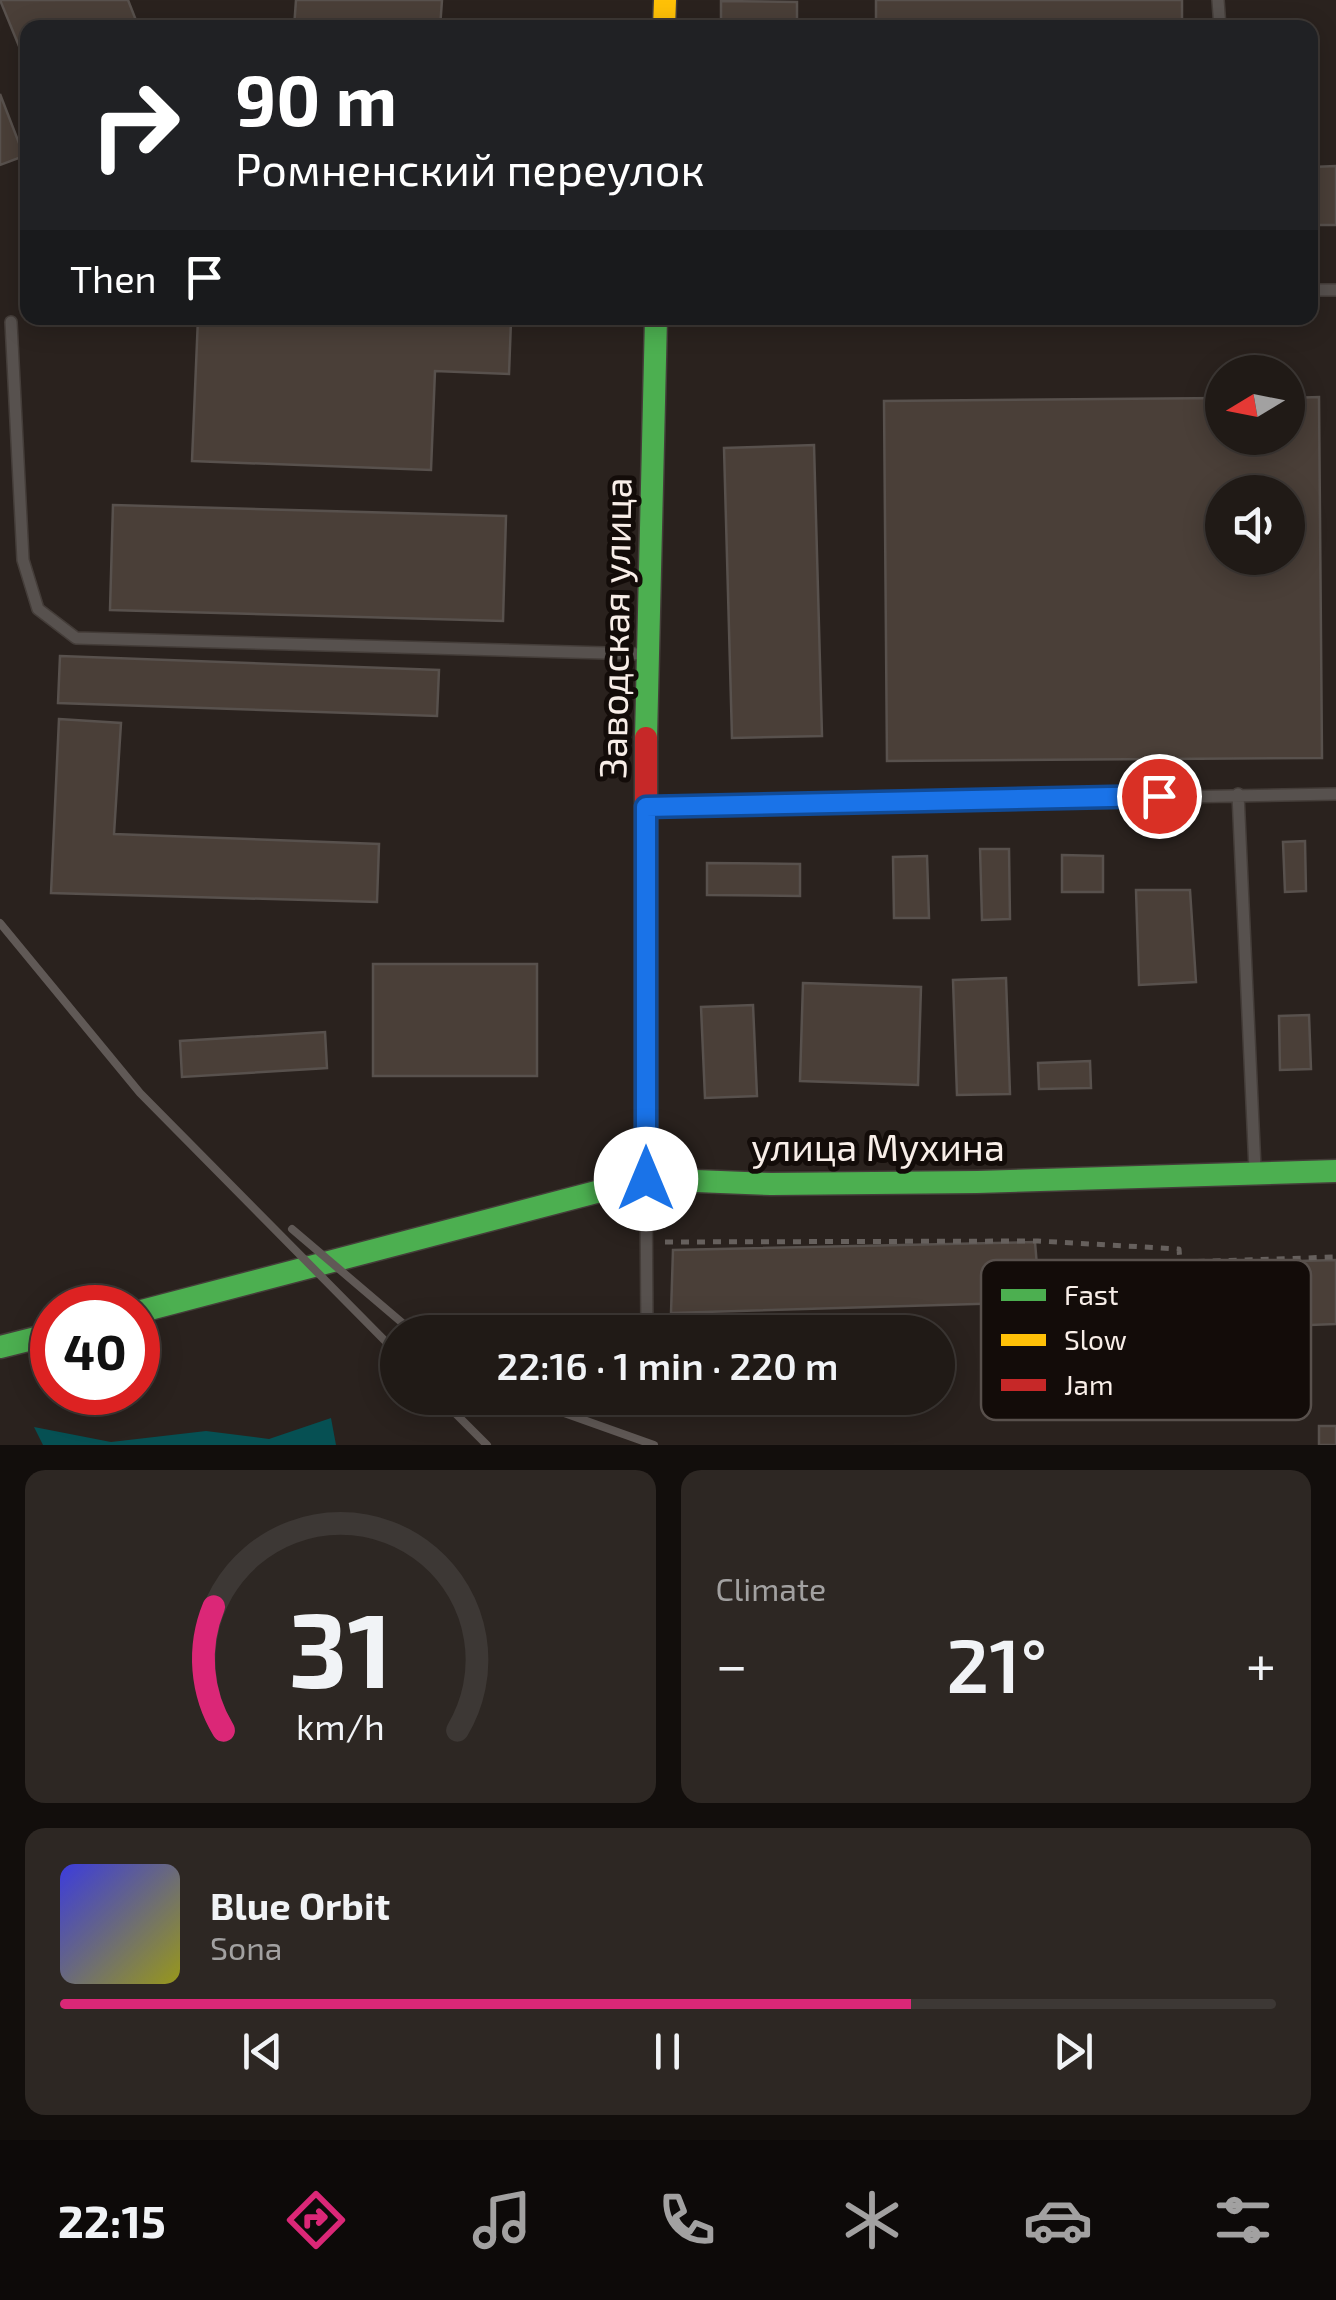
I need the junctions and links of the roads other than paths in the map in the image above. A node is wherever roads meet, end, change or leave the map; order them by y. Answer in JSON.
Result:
{"nodes":[{"id":1,"x":11,"y":322,"type":"dead end"},
{"id":2,"x":656,"y":325,"type":"edge"},
{"id":3,"x":646,"y":654,"type":"junction"},
{"id":4,"x":1238,"y":794,"type":"junction"},
{"id":5,"x":1336,"y":794,"type":"edge"},
{"id":6,"x":646,"y":807,"type":"junction"},
{"id":7,"x":1336,"y":1171,"type":"edge"},
{"id":8,"x":1255,"y":1174,"type":"junction"},
{"id":9,"x":646,"y":1179,"type":"junction"},
{"id":10,"x":160,"y":1306,"type":"edge"},
{"id":11,"x":647,"y":1315,"type":"edge"},
{"id":12,"x":30,"y":1339,"type":"edge"},
{"id":13,"x":0,"y":1346,"type":"edge"}],
"edges":[{"from":1,"to":3,"type":"lane"},
{"from":2,"to":3,"type":"main road","name":"Заводская улица"},
{"from":3,"to":6,"type":"main road","name":"Заводская улица"},
{"from":4,"to":5,"type":"lane"},
{"from":4,"to":6,"type":"lane"},
{"from":4,"to":8,"type":"lane"},
{"from":6,"to":9,"type":"main road","name":"Заводская улица"},
{"from":7,"to":8,"type":"main road","name":"улица Мухина"},
{"from":8,"to":9,"type":"main road","name":"улица Мухина"},
{"from":9,"to":10,"type":"main road","name":"улица Мухина"},
{"from":9,"to":11,"type":"lane"},
{"from":12,"to":13,"type":"main road"}]}
